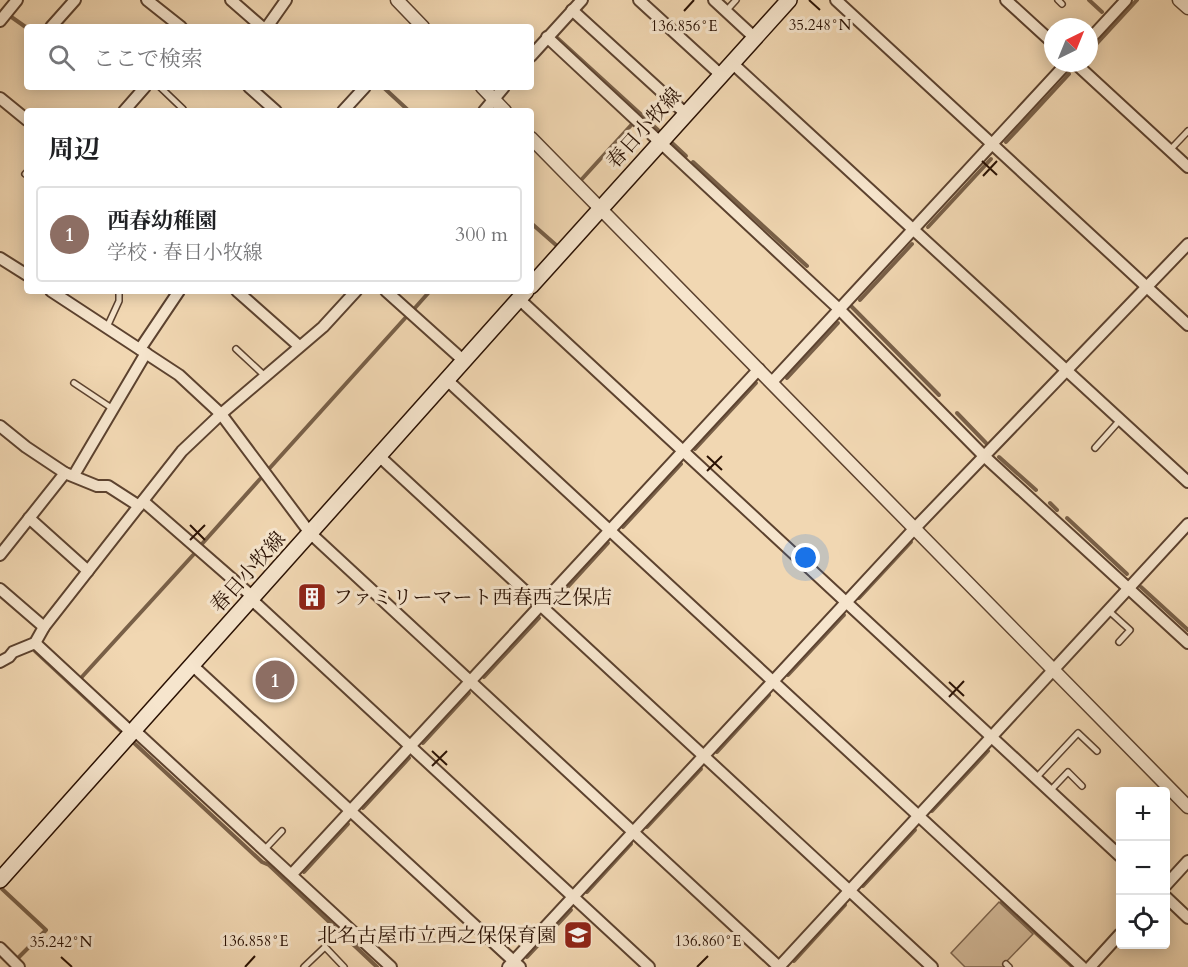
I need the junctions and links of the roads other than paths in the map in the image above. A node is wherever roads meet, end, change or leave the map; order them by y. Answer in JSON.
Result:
{"nodes":[{"id":1,"x":17,"y":0,"type":"edge"},
{"id":2,"x":75,"y":0,"type":"edge"},
{"id":3,"x":147,"y":0,"type":"edge"},
{"id":4,"x":231,"y":0,"type":"edge"},
{"id":5,"x":286,"y":0,"type":"edge"},
{"id":6,"x":397,"y":0,"type":"edge"},
{"id":7,"x":582,"y":0,"type":"edge"},
{"id":8,"x":639,"y":0,"type":"edge"},
{"id":9,"x":714,"y":0,"type":"edge"},
{"id":10,"x":736,"y":0,"type":"edge"},
{"id":11,"x":789,"y":0,"type":"edge"},
{"id":12,"x":836,"y":0,"type":"edge"},
{"id":13,"x":1006,"y":0,"type":"edge"},
{"id":14,"x":1126,"y":0,"type":"edge"},
{"id":15,"x":1179,"y":0,"type":"edge"},
{"id":16,"x":1188,"y":8,"type":"edge"},
{"id":17,"x":572,"y":10,"type":"junction"},
{"id":18,"x":726,"y":11,"type":"junction"},
{"id":19,"x":0,"y":21,"type":"edge"},
{"id":20,"x":54,"y":24,"type":"edge"},
{"id":21,"x":178,"y":24,"type":"edge"},
{"id":22,"x":259,"y":24,"type":"edge"},
{"id":23,"x":269,"y":24,"type":"edge"},
{"id":24,"x":419,"y":24,"type":"edge"},
{"id":25,"x":1098,"y":30,"type":"edge"},
{"id":26,"x":1044,"y":35,"type":"edge"},
{"id":27,"x":547,"y":37,"type":"junction"},
{"id":28,"x":756,"y":38,"type":"junction"},
{"id":29,"x":534,"y":52,"type":"edge"},
{"id":30,"x":732,"y":63,"type":"junction"},
{"id":31,"x":1060,"y":72,"type":"edge"},
{"id":32,"x":1085,"y":72,"type":"edge"},
{"id":33,"x":721,"y":75,"type":"junction"},
{"id":34,"x":142,"y":90,"type":"edge"},
{"id":35,"x":163,"y":90,"type":"edge"},
{"id":36,"x":252,"y":90,"type":"edge"},
{"id":37,"x":362,"y":90,"type":"edge"},
{"id":38,"x":485,"y":90,"type":"edge"},
{"id":39,"x":501,"y":90,"type":"edge"},
{"id":40,"x":0,"y":98,"type":"edge"},
{"id":41,"x":493,"y":99,"type":"junction"},
{"id":42,"x":127,"y":108,"type":"edge"},
{"id":43,"x":182,"y":108,"type":"edge"},
{"id":44,"x":273,"y":108,"type":"edge"},
{"id":45,"x":346,"y":108,"type":"edge"},
{"id":46,"x":486,"y":108,"type":"edge"},
{"id":47,"x":502,"y":108,"type":"edge"},
{"id":48,"x":686,"y":114,"type":"junction"},
{"id":49,"x":24,"y":118,"type":"edge"},
{"id":50,"x":1188,"y":131,"type":"edge"},
{"id":51,"x":534,"y":141,"type":"edge"},
{"id":52,"x":660,"y":142,"type":"junction"},
{"id":53,"x":992,"y":144,"type":"junction"},
{"id":54,"x":1170,"y":150,"type":"junction"},
{"id":55,"x":1188,"y":167,"type":"edge"},
{"id":56,"x":600,"y":209,"type":"junction"},
{"id":57,"x":913,"y":230,"type":"junction"},
{"id":58,"x":1188,"y":244,"type":"edge"},
{"id":59,"x":0,"y":258,"type":"edge"},
{"id":60,"x":24,"y":273,"type":"edge"},
{"id":61,"x":534,"y":283,"type":"edge"},
{"id":62,"x":1147,"y":287,"type":"junction"},
{"id":63,"x":56,"y":294,"type":"edge"},
{"id":64,"x":118,"y":294,"type":"edge"},
{"id":65,"x":177,"y":294,"type":"edge"},
{"id":66,"x":241,"y":294,"type":"edge"},
{"id":67,"x":353,"y":294,"type":"edge"},
{"id":68,"x":389,"y":294,"type":"edge"},
{"id":69,"x":523,"y":295,"type":"edge"},
{"id":70,"x":839,"y":309,"type":"junction"},
{"id":71,"x":1188,"y":325,"type":"edge"},
{"id":72,"x":107,"y":327,"type":"junction"},
{"id":73,"x":299,"y":346,"type":"junction"},
{"id":74,"x":236,"y":349,"type":"dead end"},
{"id":75,"x":143,"y":351,"type":"junction"},
{"id":76,"x":464,"y":361,"type":"junction"},
{"id":77,"x":759,"y":369,"type":"junction"},
{"id":78,"x":1066,"y":370,"type":"junction"},
{"id":79,"x":265,"y":376,"type":"junction"},
{"id":80,"x":447,"y":380,"type":"junction"},
{"id":81,"x":772,"y":382,"type":"junction"},
{"id":82,"x":74,"y":383,"type":"dead end"},
{"id":83,"x":113,"y":409,"type":"junction"},
{"id":84,"x":221,"y":414,"type":"junction"},
{"id":85,"x":1120,"y":420,"type":"junction"},
{"id":86,"x":0,"y":426,"type":"edge"},
{"id":87,"x":1095,"y":448,"type":"dead end"},
{"id":88,"x":683,"y":451,"type":"junction"},
{"id":89,"x":379,"y":456,"type":"junction"},
{"id":90,"x":984,"y":456,"type":"junction"},
{"id":91,"x":69,"y":474,"type":"junction"},
{"id":92,"x":1188,"y":482,"type":"edge"},
{"id":93,"x":141,"y":504,"type":"junction"},
{"id":94,"x":29,"y":518,"type":"junction"},
{"id":95,"x":1188,"y":524,"type":"edge"},
{"id":96,"x":915,"y":528,"type":"junction"},
{"id":97,"x":610,"y":530,"type":"junction"},
{"id":98,"x":310,"y":533,"type":"junction"},
{"id":99,"x":0,"y":555,"type":"edge"},
{"id":100,"x":88,"y":571,"type":"junction"},
{"id":101,"x":0,"y":589,"type":"edge"},
{"id":102,"x":1129,"y":589,"type":"junction"},
{"id":103,"x":252,"y":598,"type":"junction"},
{"id":104,"x":846,"y":602,"type":"junction"},
{"id":105,"x":540,"y":605,"type":"junction"},
{"id":106,"x":1109,"y":611,"type":"junction"},
{"id":107,"x":44,"y":627,"type":"junction"},
{"id":108,"x":1119,"y":642,"type":"dead end"},
{"id":109,"x":34,"y":643,"type":"junction"},
{"id":110,"x":1188,"y":643,"type":"edge"},
{"id":111,"x":0,"y":662,"type":"edge"},
{"id":112,"x":192,"y":665,"type":"junction"},
{"id":113,"x":1054,"y":670,"type":"junction"},
{"id":114,"x":470,"y":681,"type":"junction"},
{"id":115,"x":773,"y":681,"type":"junction"},
{"id":116,"x":133,"y":731,"type":"junction"},
{"id":117,"x":992,"y":737,"type":"junction"},
{"id":118,"x":410,"y":746,"type":"junction"},
{"id":119,"x":1097,"y":751,"type":"dead end"},
{"id":120,"x":704,"y":756,"type":"junction"},
{"id":121,"x":1036,"y":778,"type":"junction"},
{"id":122,"x":1082,"y":786,"type":"dead end"},
{"id":123,"x":1050,"y":791,"type":"junction"},
{"id":124,"x":1188,"y":807,"type":"edge"},
{"id":125,"x":350,"y":811,"type":"junction"},
{"id":126,"x":919,"y":816,"type":"junction"},
{"id":127,"x":282,"y":831,"type":"dead end"},
{"id":128,"x":633,"y":832,"type":"junction"},
{"id":129,"x":265,"y":849,"type":"junction"},
{"id":130,"x":1116,"y":852,"type":"edge"},
{"id":131,"x":1188,"y":861,"type":"edge"},
{"id":132,"x":292,"y":874,"type":"junction"},
{"id":133,"x":0,"y":880,"type":"edge"},
{"id":134,"x":1170,"y":881,"type":"edge"},
{"id":135,"x":850,"y":891,"type":"junction"},
{"id":136,"x":573,"y":897,"type":"junction"},
{"id":137,"x":1170,"y":901,"type":"edge"},
{"id":138,"x":1188,"y":918,"type":"edge"},
{"id":139,"x":1116,"y":938,"type":"edge"},
{"id":140,"x":0,"y":948,"type":"edge"},
{"id":141,"x":514,"y":965,"type":"edge"},
{"id":142,"x":19,"y":967,"type":"edge"},
{"id":143,"x":304,"y":967,"type":"edge"},
{"id":144,"x":344,"y":967,"type":"edge"},
{"id":145,"x":391,"y":967,"type":"edge"},
{"id":146,"x":649,"y":967,"type":"edge"},
{"id":147,"x":779,"y":967,"type":"edge"},
{"id":148,"x":932,"y":967,"type":"edge"},
{"id":149,"x":1082,"y":967,"type":"edge"},
{"id":150,"x":1090,"y":967,"type":"edge"}],
"edges":[{"from":1,"to":19,"type":"street"},
{"from":2,"to":20,"type":"street"},
{"from":3,"to":21,"type":"street"},
{"from":4,"to":22,"type":"street"},
{"from":5,"to":23,"type":"street"},
{"from":6,"to":24,"type":"street"},
{"from":7,"to":17,"type":"street"},
{"from":8,"to":33,"type":"street"},
{"from":9,"to":18,"type":"street"},
{"from":10,"to":18,"type":"lane"},
{"from":11,"to":28,"type":"main road","name":"春日小牧線"},
{"from":12,"to":53,"type":"street"},
{"from":13,"to":26,"type":"street"},
{"from":14,"to":25,"type":"street"},
{"from":15,"to":16,"type":"street"},
{"from":17,"to":27,"type":"street"},
{"from":17,"to":48,"type":"street"},
{"from":18,"to":28,"type":"street"},
{"from":27,"to":29,"type":"street"},
{"from":27,"to":52,"type":"street"},
{"from":28,"to":30,"type":"main road","name":"春日小牧線"},
{"from":30,"to":33,"type":"main road","name":"春日小牧線"},
{"from":30,"to":57,"type":"street"},
{"from":31,"to":53,"type":"street"},
{"from":32,"to":54,"type":"street"},
{"from":33,"to":48,"type":"main road","name":"春日小牧線"},
{"from":34,"to":42,"type":"street"},
{"from":35,"to":43,"type":"lane"},
{"from":36,"to":44,"type":"street"},
{"from":37,"to":45,"type":"street"},
{"from":38,"to":41,"type":"street"},
{"from":39,"to":41,"type":"street"},
{"from":40,"to":49,"type":"street"},
{"from":41,"to":46,"type":"street"},
{"from":41,"to":47,"type":"street"},
{"from":48,"to":52,"type":"main road","name":"春日小牧線"},
{"from":50,"to":54,"type":"lane"},
{"from":51,"to":56,"type":"street"},
{"from":52,"to":56,"type":"main road","name":"春日小牧線"},
{"from":52,"to":70,"type":"street"},
{"from":53,"to":57,"type":"street"},
{"from":53,"to":62,"type":"street"},
{"from":54,"to":55,"type":"street"},
{"from":56,"to":61,"type":"main road","name":"春日小牧線"},
{"from":56,"to":77,"type":"street"},
{"from":57,"to":70,"type":"street"},
{"from":57,"to":78,"type":"street"},
{"from":58,"to":62,"type":"street"},
{"from":59,"to":60,"type":"street"},
{"from":62,"to":71,"type":"street"},
{"from":62,"to":78,"type":"street"},
{"from":63,"to":72,"type":"street"},
{"from":64,"to":72,"type":"lane"},
{"from":65,"to":75,"type":"street"},
{"from":66,"to":73,"type":"street"},
{"from":67,"to":73,"type":"street"},
{"from":68,"to":76,"type":"street"},
{"from":69,"to":76,"type":"main road","name":"春日小牧線"},
{"from":69,"to":88,"type":"street"},
{"from":70,"to":81,"type":"street"},
{"from":70,"to":90,"type":"street"},
{"from":72,"to":75,"type":"street"},
{"from":73,"to":79,"type":"street"},
{"from":74,"to":79,"type":"lane"},
{"from":75,"to":83,"type":"street"},
{"from":75,"to":84,"type":"street"},
{"from":76,"to":80,"type":"main road","name":"春日小牧線"},
{"from":77,"to":81,"type":"street"},
{"from":77,"to":88,"type":"street"},
{"from":78,"to":85,"type":"street"},
{"from":78,"to":90,"type":"street"},
{"from":79,"to":84,"type":"street"},
{"from":80,"to":89,"type":"main road","name":"春日小牧線"},
{"from":80,"to":97,"type":"street"},
{"from":81,"to":96,"type":"street"},
{"from":82,"to":83,"type":"lane"},
{"from":83,"to":91,"type":"street"},
{"from":84,"to":93,"type":"street"},
{"from":84,"to":98,"type":"street"},
{"from":85,"to":87,"type":"lane"},
{"from":85,"to":92,"type":"street"},
{"from":86,"to":91,"type":"street"},
{"from":88,"to":97,"type":"street"},
{"from":88,"to":104,"type":"street"},
{"from":89,"to":98,"type":"main road","name":"春日小牧線"},
{"from":89,"to":105,"type":"street"},
{"from":90,"to":96,"type":"street"},
{"from":90,"to":102,"type":"street"},
{"from":91,"to":93,"type":"street"},
{"from":91,"to":94,"type":"street"},
{"from":93,"to":100,"type":"street"},
{"from":93,"to":103,"type":"street"},
{"from":94,"to":99,"type":"street"},
{"from":94,"to":100,"type":"street"},
{"from":95,"to":102,"type":"street"},
{"from":96,"to":104,"type":"street"},
{"from":96,"to":113,"type":"street"},
{"from":97,"to":105,"type":"street"},
{"from":97,"to":115,"type":"street"},
{"from":98,"to":103,"type":"main road","name":"春日小牧線"},
{"from":98,"to":114,"type":"street"},
{"from":100,"to":107,"type":"street"},
{"from":101,"to":107,"type":"street"},
{"from":102,"to":106,"type":"street"},
{"from":102,"to":110,"type":"street"},
{"from":103,"to":112,"type":"main road","name":"春日小牧線"},
{"from":103,"to":118,"type":"street"},
{"from":104,"to":115,"type":"street"},
{"from":104,"to":117,"type":"street"},
{"from":105,"to":114,"type":"street"},
{"from":105,"to":120,"type":"street"},
{"from":106,"to":108,"type":"lane"},
{"from":106,"to":113,"type":"street"},
{"from":107,"to":109,"type":"street"},
{"from":109,"to":111,"type":"street"},
{"from":109,"to":116,"type":"street"},
{"from":112,"to":116,"type":"main road","name":"春日小牧線"},
{"from":112,"to":125,"type":"street"},
{"from":113,"to":117,"type":"street"},
{"from":113,"to":124,"type":"street"},
{"from":114,"to":118,"type":"street"},
{"from":114,"to":128,"type":"street"},
{"from":115,"to":120,"type":"street"},
{"from":115,"to":126,"type":"street"},
{"from":116,"to":129,"type":"street"},
{"from":116,"to":133,"type":"main road","name":"春日小牧線"},
{"from":117,"to":121,"type":"street"},
{"from":117,"to":126,"type":"street"},
{"from":118,"to":125,"type":"street"},
{"from":118,"to":136,"type":"street"},
{"from":119,"to":121,"type":"lane"},
{"from":120,"to":128,"type":"street"},
{"from":120,"to":135,"type":"street"},
{"from":121,"to":123,"type":"street"},
{"from":122,"to":123,"type":"lane"},
{"from":123,"to":130,"type":"street"},
{"from":125,"to":132,"type":"street"},
{"from":125,"to":141,"type":"street"},
{"from":126,"to":135,"type":"street"},
{"from":126,"to":149,"type":"street"},
{"from":127,"to":129,"type":"lane"},
{"from":128,"to":136,"type":"street"},
{"from":128,"to":147,"type":"street"},
{"from":129,"to":132,"type":"street"},
{"from":131,"to":134,"type":"street"},
{"from":132,"to":145,"type":"street"},
{"from":135,"to":147,"type":"street"},
{"from":135,"to":148,"type":"street"},
{"from":136,"to":141,"type":"street"},
{"from":136,"to":146,"type":"street"},
{"from":137,"to":138,"type":"street"},
{"from":139,"to":150,"type":"street"},
{"from":140,"to":142,"type":"street"},
{"from":143,"to":144,"type":"lane"}]}
